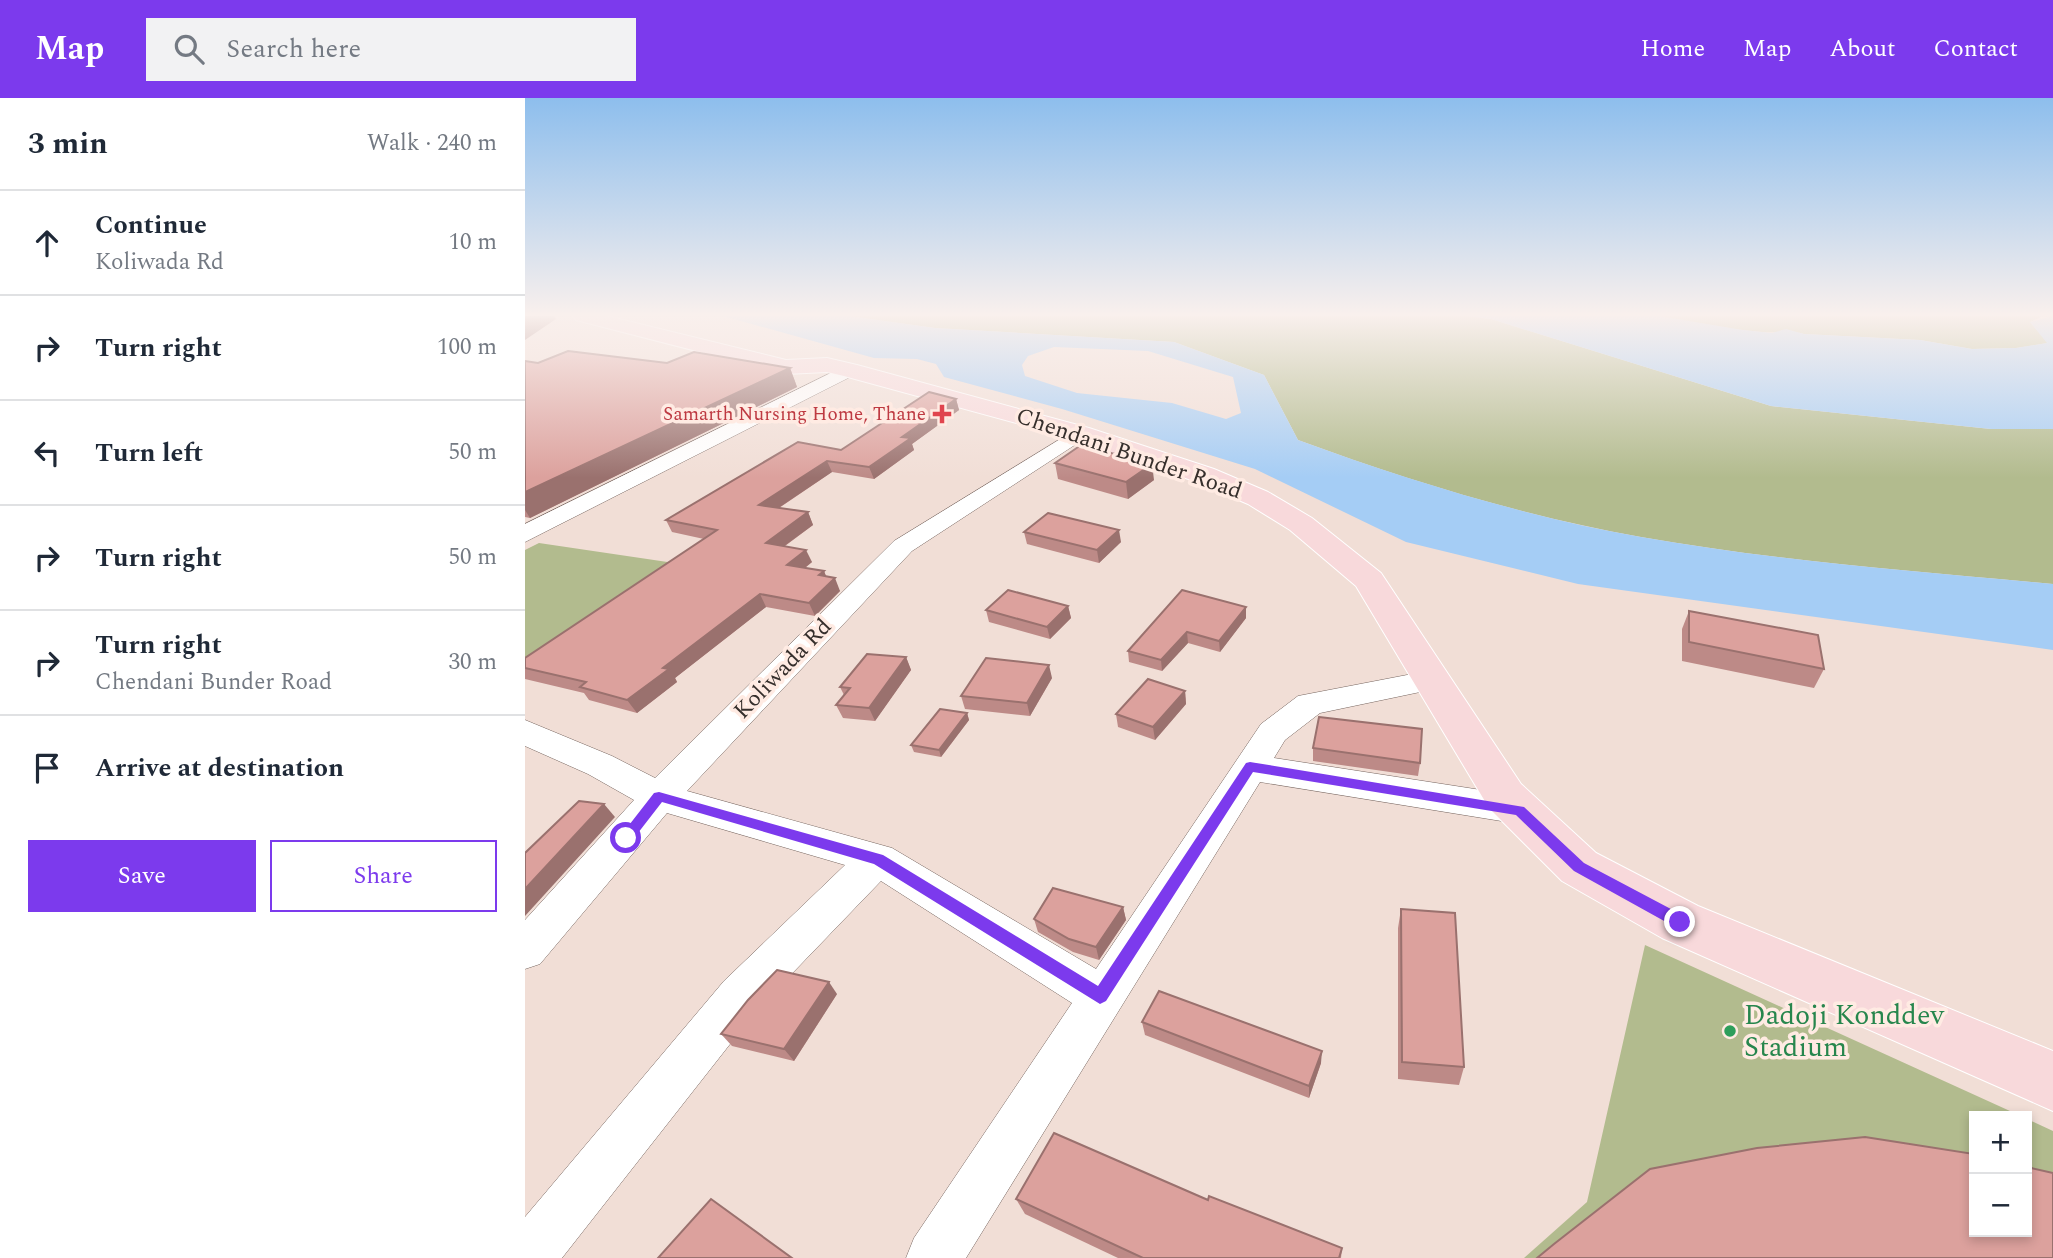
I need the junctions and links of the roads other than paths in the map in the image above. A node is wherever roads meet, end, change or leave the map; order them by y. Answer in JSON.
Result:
{"nodes":[{"id":1,"x":812,"y":370,"type":"edge"},
{"id":2,"x":846,"y":370,"type":"edge"},
{"id":3,"x":1080,"y":433,"type":"junction"},
{"id":4,"x":525,"y":534,"type":"edge"},
{"id":5,"x":1433,"y":680,"type":"junction"},
{"id":6,"x":525,"y":732,"type":"edge"},
{"id":7,"x":1250,"y":767,"type":"junction"},
{"id":8,"x":659,"y":797,"type":"junction"},
{"id":9,"x":1520,"y":810,"type":"junction"},
{"id":10,"x":878,"y":859,"type":"junction"},
{"id":11,"x":525,"y":950,"type":"edge"},
{"id":12,"x":1100,"y":996,"type":"junction"},
{"id":13,"x":2053,"y":1082,"type":"edge"},
{"id":14,"x":527,"y":1258,"type":"edge"},
{"id":15,"x":935,"y":1258,"type":"edge"}],
"edges":[{"from":1,"to":4,"type":"street"},
{"from":2,"to":3,"type":"main road","name":"Chendani Bunder Road"},
{"from":3,"to":5,"type":"main road","name":"Chendani Bunder Road"},
{"from":3,"to":8,"type":"street","name":"Koliwada Rd"},
{"from":5,"to":7,"type":"street"},
{"from":5,"to":9,"type":"main road","name":"Chendani Bunder Road"},
{"from":6,"to":8,"type":"street"},
{"from":7,"to":9,"type":"street"},
{"from":7,"to":12,"type":"street"},
{"from":8,"to":10,"type":"street"},
{"from":8,"to":11,"type":"street","name":"Koliwada Rd"},
{"from":9,"to":13,"type":"main road","name":"Chendani Bunder Road"},
{"from":10,"to":12,"type":"street"},
{"from":10,"to":14,"type":"street"},
{"from":12,"to":15,"type":"street"}]}
